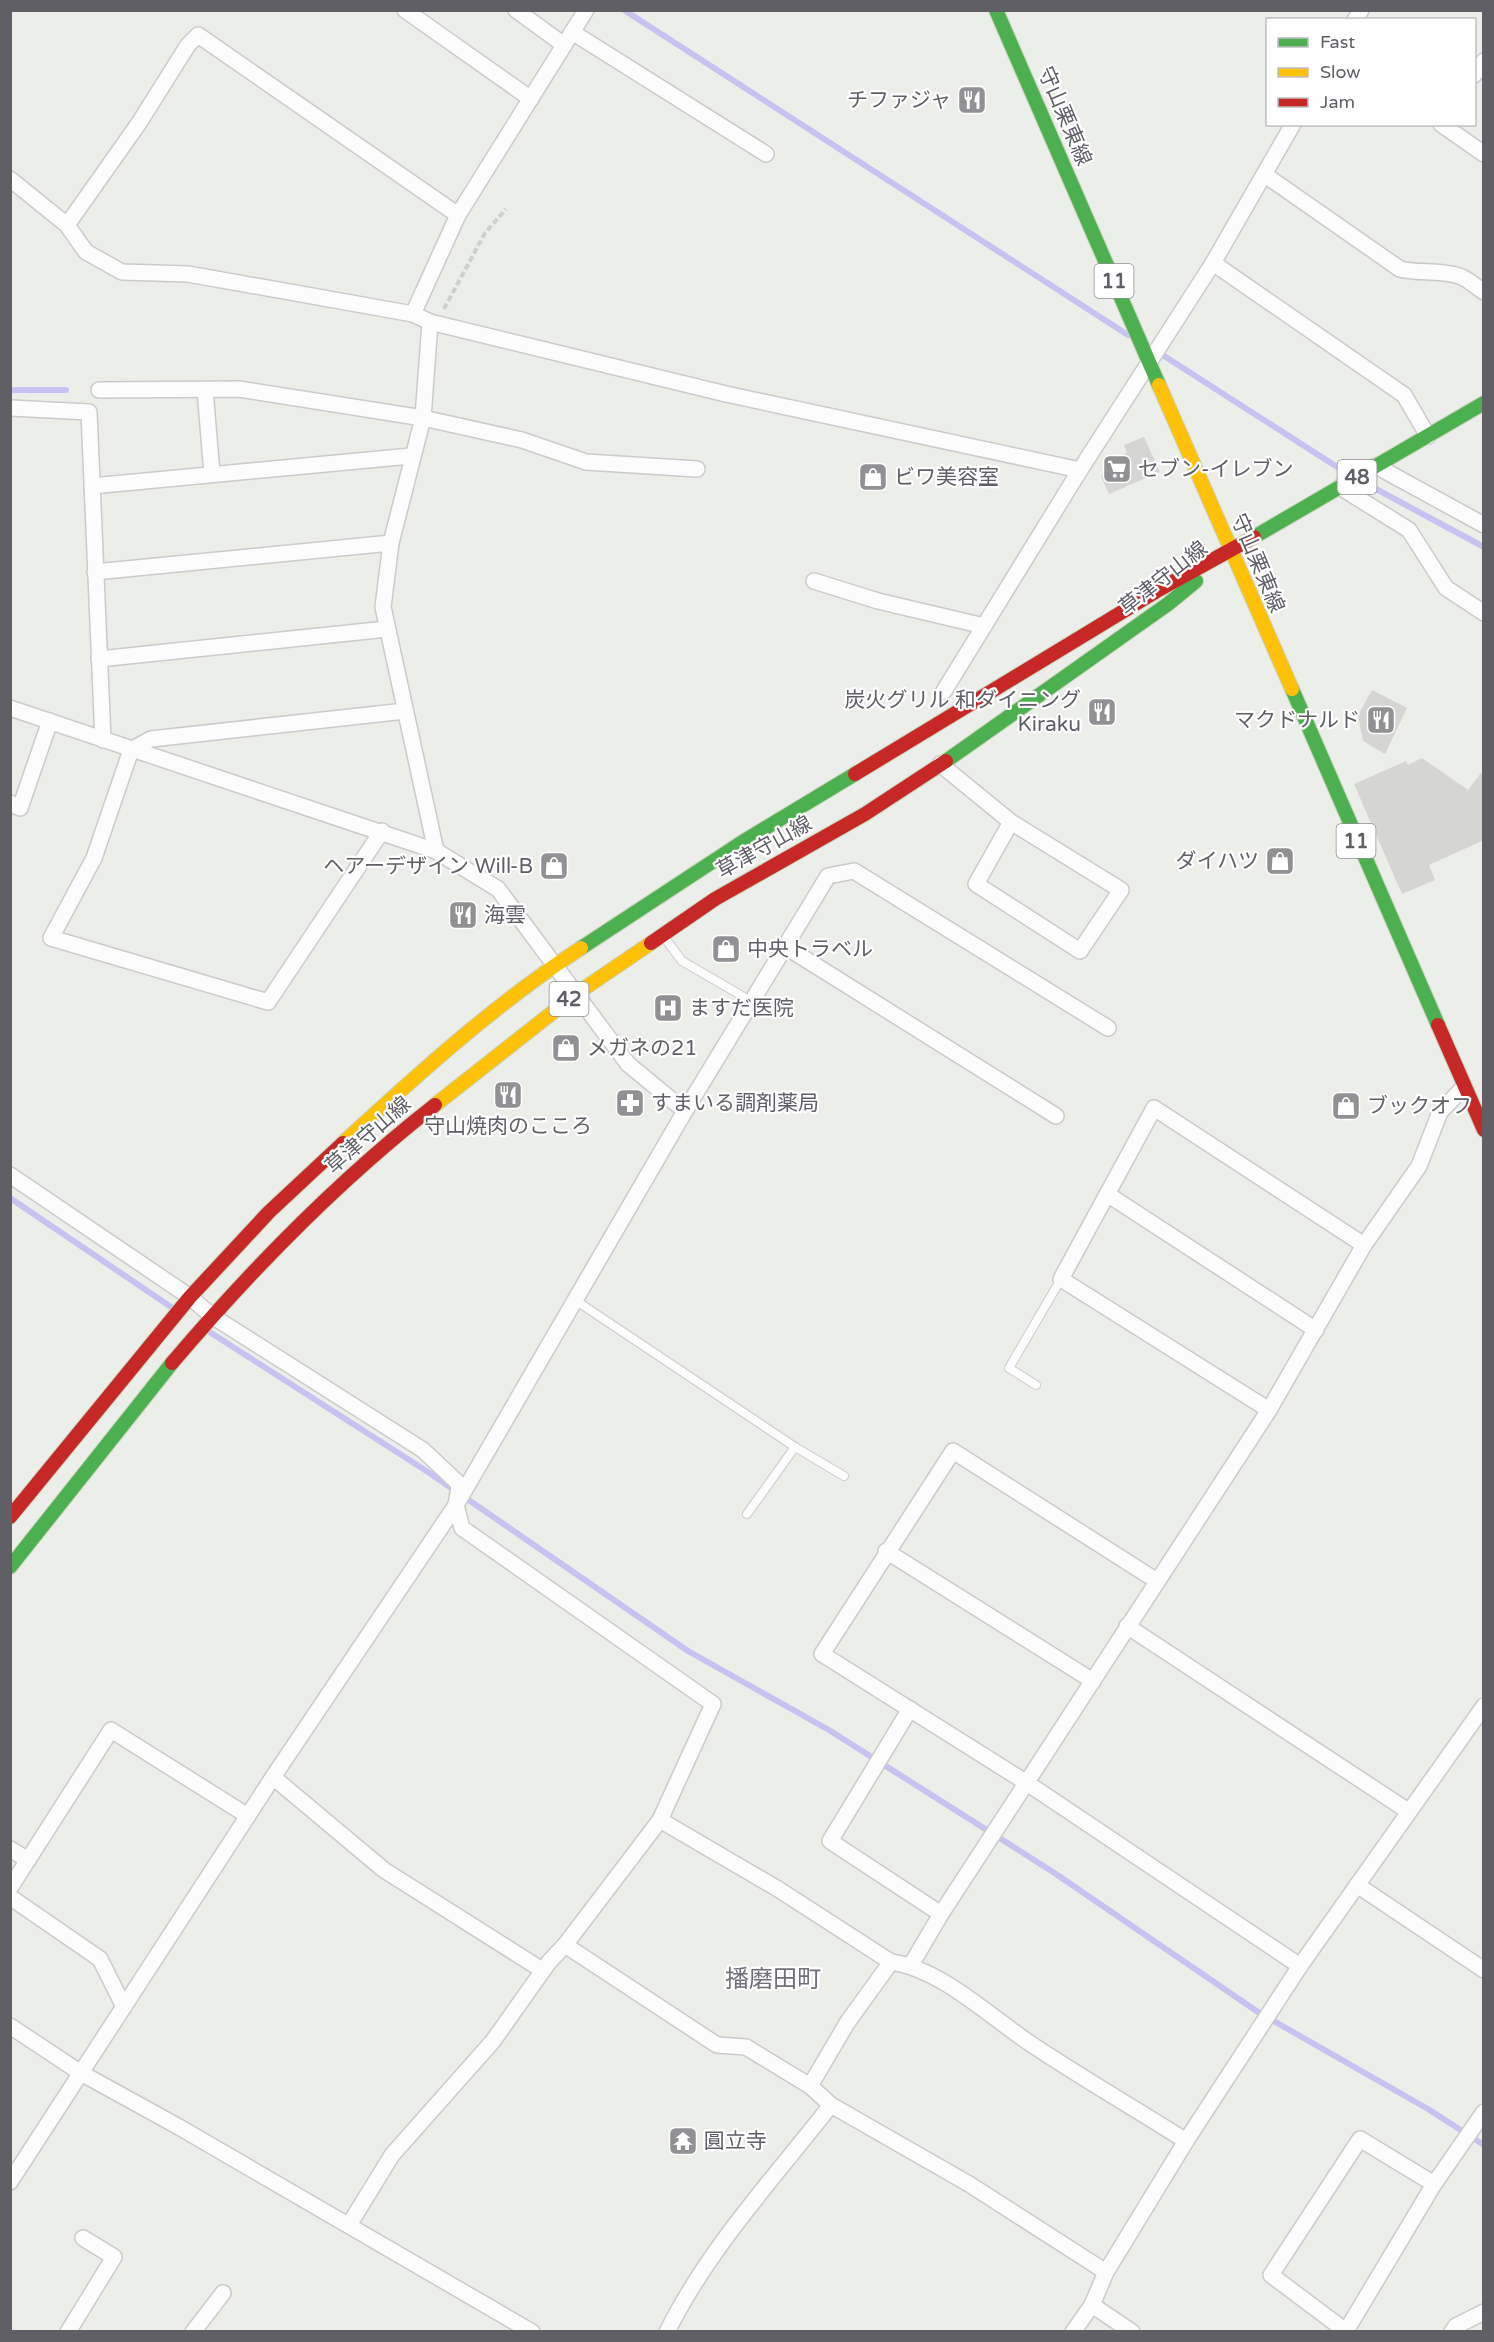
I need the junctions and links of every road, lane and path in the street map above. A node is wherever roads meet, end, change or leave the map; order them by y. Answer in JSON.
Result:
{"nodes":[{"id":1,"x":405,"y":10,"type":"edge"},
{"id":2,"x":516,"y":10,"type":"edge"},
{"id":3,"x":586,"y":10,"type":"edge"},
{"id":4,"x":996,"y":10,"type":"edge"},
{"id":5,"x":568,"y":39,"type":"junction"},
{"id":6,"x":531,"y":99,"type":"junction"},
{"id":7,"x":1292,"y":126,"type":"edge"},
{"id":8,"x":1444,"y":126,"type":"edge"},
{"id":9,"x":766,"y":154,"type":"dead end"},
{"id":10,"x":1484,"y":154,"type":"edge"},
{"id":11,"x":1265,"y":175,"type":"junction"},
{"id":12,"x":10,"y":179,"type":"edge"},
{"id":13,"x":506,"y":209,"type":"dead end"},
{"id":14,"x":458,"y":215,"type":"junction"},
{"id":15,"x":67,"y":225,"type":"junction"},
{"id":16,"x":1213,"y":263,"type":"junction"},
{"id":17,"x":1484,"y":292,"type":"edge"},
{"id":18,"x":413,"y":314,"type":"junction"},
{"id":19,"x":435,"y":323,"type":"junction"},
{"id":20,"x":1149,"y":361,"type":"junction"},
{"id":21,"x":99,"y":390,"type":"dead end"},
{"id":22,"x":205,"y":390,"type":"junction"},
{"id":23,"x":1484,"y":403,"type":"edge"},
{"id":24,"x":10,"y":408,"type":"edge"},
{"id":25,"x":423,"y":418,"type":"junction"},
{"id":26,"x":1428,"y":436,"type":"junction"},
{"id":27,"x":411,"y":456,"type":"junction"},
{"id":28,"x":1376,"y":466,"type":"junction"},
{"id":29,"x":697,"y":469,"type":"dead end"},
{"id":30,"x":1080,"y":470,"type":"junction"},
{"id":31,"x":213,"y":474,"type":"junction"},
{"id":32,"x":92,"y":486,"type":"junction"},
{"id":33,"x":1340,"y":486,"type":"junction"},
{"id":34,"x":1484,"y":525,"type":"edge"},
{"id":35,"x":391,"y":543,"type":"junction"},
{"id":36,"x":1230,"y":551,"type":"junction"},
{"id":37,"x":95,"y":572,"type":"junction"},
{"id":38,"x":814,"y":581,"type":"dead end"},
{"id":39,"x":1484,"y":613,"type":"edge"},
{"id":40,"x":984,"y":626,"type":"junction"},
{"id":41,"x":387,"y":629,"type":"junction"},
{"id":42,"x":99,"y":659,"type":"junction"},
{"id":43,"x":944,"y":691,"type":"dead end"},
{"id":44,"x":10,"y":708,"type":"edge"},
{"id":45,"x":405,"y":711,"type":"junction"},
{"id":46,"x":50,"y":722,"type":"junction"},
{"id":47,"x":103,"y":740,"type":"junction"},
{"id":48,"x":131,"y":750,"type":"junction"},
{"id":49,"x":940,"y":764,"type":"junction"},
{"id":50,"x":10,"y":802,"type":"edge"},
{"id":51,"x":1011,"y":822,"type":"junction"},
{"id":52,"x":382,"y":831,"type":"junction"},
{"id":53,"x":436,"y":851,"type":"junction"},
{"id":54,"x":663,"y":935,"type":"junction"},
{"id":55,"x":786,"y":947,"type":"junction"},
{"id":56,"x":555,"y":965,"type":"junction"},
{"id":57,"x":576,"y":994,"type":"junction"},
{"id":58,"x":751,"y":1001,"type":"junction"},
{"id":59,"x":1108,"y":1028,"type":"dead end"},
{"id":60,"x":1464,"y":1087,"type":"junction"},
{"id":61,"x":684,"y":1111,"type":"junction"},
{"id":62,"x":1056,"y":1116,"type":"dead end"},
{"id":63,"x":1484,"y":1130,"type":"edge"},
{"id":64,"x":10,"y":1175,"type":"edge"},
{"id":65,"x":1107,"y":1194,"type":"junction"},
{"id":66,"x":1364,"y":1245,"type":"junction"},
{"id":67,"x":1061,"y":1280,"type":"junction"},
{"id":68,"x":190,"y":1297,"type":"junction"},
{"id":69,"x":575,"y":1300,"type":"junction"},
{"id":70,"x":212,"y":1316,"type":"junction"},
{"id":71,"x":1316,"y":1330,"type":"junction"},
{"id":72,"x":1036,"y":1384,"type":"dead end"},
{"id":73,"x":1269,"y":1410,"type":"junction"},
{"id":74,"x":795,"y":1447,"type":"junction"},
{"id":75,"x":844,"y":1476,"type":"dead end"},
{"id":76,"x":456,"y":1505,"type":"junction"},
{"id":77,"x":747,"y":1514,"type":"dead end"},
{"id":78,"x":10,"y":1517,"type":"edge"},
{"id":79,"x":886,"y":1551,"type":"junction"},
{"id":80,"x":10,"y":1567,"type":"edge"},
{"id":81,"x":1157,"y":1581,"type":"junction"},
{"id":82,"x":1127,"y":1626,"type":"junction"},
{"id":83,"x":1093,"y":1681,"type":"junction"},
{"id":84,"x":1484,"y":1706,"type":"edge"},
{"id":85,"x":910,"y":1709,"type":"junction"},
{"id":86,"x":273,"y":1778,"type":"junction"},
{"id":87,"x":1028,"y":1783,"type":"junction"},
{"id":88,"x":1408,"y":1811,"type":"junction"},
{"id":89,"x":248,"y":1816,"type":"junction"},
{"id":90,"x":660,"y":1820,"type":"junction"},
{"id":91,"x":10,"y":1849,"type":"edge"},
{"id":92,"x":28,"y":1860,"type":"junction"},
{"id":93,"x":1357,"y":1885,"type":"junction"},
{"id":94,"x":10,"y":1887,"type":"edge"},
{"id":95,"x":10,"y":1897,"type":"edge"},
{"id":96,"x":940,"y":1914,"type":"junction"},
{"id":97,"x":565,"y":1945,"type":"junction"},
{"id":98,"x":891,"y":1962,"type":"junction"},
{"id":99,"x":911,"y":1965,"type":"junction"},
{"id":100,"x":1300,"y":1966,"type":"junction"},
{"id":101,"x":542,"y":1970,"type":"junction"},
{"id":102,"x":1484,"y":1970,"type":"edge"},
{"id":103,"x":124,"y":2007,"type":"junction"},
{"id":104,"x":10,"y":2026,"type":"edge"},
{"id":105,"x":81,"y":2073,"type":"junction"},
{"id":106,"x":810,"y":2086,"type":"junction"},
{"id":107,"x":831,"y":2105,"type":"junction"},
{"id":108,"x":1484,"y":2112,"type":"edge"},
{"id":109,"x":1186,"y":2141,"type":"junction"},
{"id":110,"x":10,"y":2182,"type":"edge"},
{"id":111,"x":1434,"y":2184,"type":"junction"},
{"id":112,"x":349,"y":2225,"type":"junction"},
{"id":113,"x":83,"y":2238,"type":"dead end"},
{"id":114,"x":1106,"y":2272,"type":"junction"},
{"id":115,"x":223,"y":2293,"type":"dead end"},
{"id":116,"x":1092,"y":2305,"type":"junction"},
{"id":117,"x":1484,"y":2312,"type":"edge"},
{"id":118,"x":68,"y":2331,"type":"edge"},
{"id":119,"x":193,"y":2331,"type":"edge"},
{"id":120,"x":532,"y":2331,"type":"edge"},
{"id":121,"x":667,"y":2331,"type":"edge"},
{"id":122,"x":1073,"y":2331,"type":"edge"},
{"id":123,"x":1132,"y":2331,"type":"edge"},
{"id":124,"x":1347,"y":2331,"type":"edge"},
{"id":125,"x":1452,"y":2331,"type":"edge"}],
"edges":[{"from":1,"to":6,"type":"street"},
{"from":2,"to":5,"type":"street"},
{"from":3,"to":5,"type":"street"},
{"from":4,"to":20,"type":"main road","name":"守山栗東線","number":"11"},
{"from":5,"to":6,"type":"street"},
{"from":5,"to":9,"type":"street"},
{"from":6,"to":14,"type":"street"},
{"from":7,"to":11,"type":"street"},
{"from":8,"to":10,"type":"street"},
{"from":11,"to":16,"type":"street"},
{"from":11,"to":17,"type":"street"},
{"from":12,"to":15,"type":"street"},
{"from":13,"to":19,"type":"path"},
{"from":14,"to":15,"type":"street"},
{"from":14,"to":18,"type":"street"},
{"from":15,"to":18,"type":"street"},
{"from":16,"to":20,"type":"street"},
{"from":16,"to":26,"type":"street"},
{"from":18,"to":19,"type":"street"},
{"from":19,"to":25,"type":"street"},
{"from":19,"to":30,"type":"street"},
{"from":20,"to":30,"type":"street"},
{"from":20,"to":36,"type":"main road","name":"守山栗東線","number":"11"},
{"from":21,"to":22,"type":"street"},
{"from":22,"to":25,"type":"street"},
{"from":22,"to":31,"type":"street"},
{"from":23,"to":26,"type":"main road","number":"48"},
{"from":24,"to":32,"type":"street"},
{"from":25,"to":27,"type":"street"},
{"from":25,"to":29,"type":"street"},
{"from":26,"to":28,"type":"main road","number":"48"},
{"from":27,"to":31,"type":"street"},
{"from":27,"to":35,"type":"street"},
{"from":28,"to":33,"type":"main road","number":"48"},
{"from":28,"to":34,"type":"street"},
{"from":30,"to":40,"type":"street"},
{"from":31,"to":32,"type":"street"},
{"from":32,"to":37,"type":"street"},
{"from":33,"to":36,"type":"main road","number":"48"},
{"from":33,"to":39,"type":"street"},
{"from":35,"to":37,"type":"street"},
{"from":35,"to":41,"type":"street"},
{"from":36,"to":49,"type":"main road","name":"草津守山線","number":"42"},
{"from":36,"to":56,"type":"main road","name":"草津守山線","number":"42"},
{"from":36,"to":60,"type":"main road","name":"守山栗東線","number":"11"},
{"from":37,"to":42,"type":"street"},
{"from":38,"to":40,"type":"street"},
{"from":40,"to":43,"type":"street"},
{"from":41,"to":42,"type":"street"},
{"from":41,"to":45,"type":"street"},
{"from":42,"to":47,"type":"street"},
{"from":44,"to":46,"type":"street"},
{"from":45,"to":48,"type":"street"},
{"from":45,"to":53,"type":"street"},
{"from":46,"to":47,"type":"street"},
{"from":46,"to":50,"type":"street"},
{"from":47,"to":48,"type":"street"},
{"from":48,"to":52,"type":"street"},
{"from":48,"to":52,"type":"street"},
{"from":49,"to":51,"type":"street"},
{"from":49,"to":54,"type":"main road","name":"草津守山線","number":"42"},
{"from":51,"to":51,"type":"street"},
{"from":52,"to":53,"type":"street"},
{"from":53,"to":56,"type":"street"},
{"from":54,"to":57,"type":"main road","name":"草津守山線","number":"42"},
{"from":54,"to":58,"type":"lane"},
{"from":55,"to":58,"type":"street"},
{"from":55,"to":59,"type":"street"},
{"from":55,"to":62,"type":"street"},
{"from":56,"to":57,"type":"street"},
{"from":56,"to":68,"type":"main road","name":"草津守山線","number":"42"},
{"from":57,"to":61,"type":"street"},
{"from":57,"to":70,"type":"main road","name":"草津守山線","number":"42"},
{"from":58,"to":61,"type":"street"},
{"from":60,"to":63,"type":"main road","name":"守山栗東線","number":"11"},
{"from":60,"to":66,"type":"street"},
{"from":61,"to":69,"type":"street"},
{"from":64,"to":68,"type":"street"},
{"from":65,"to":66,"type":"street"},
{"from":65,"to":67,"type":"street"},
{"from":65,"to":71,"type":"street"},
{"from":66,"to":71,"type":"street"},
{"from":67,"to":72,"type":"lane"},
{"from":67,"to":73,"type":"street"},
{"from":68,"to":70,"type":"street"},
{"from":68,"to":78,"type":"main road","name":"草津守山線","number":"42"},
{"from":69,"to":74,"type":"lane"},
{"from":69,"to":76,"type":"street"},
{"from":70,"to":76,"type":"street"},
{"from":70,"to":80,"type":"main road","name":"草津守山線","number":"42"},
{"from":71,"to":73,"type":"street"},
{"from":73,"to":81,"type":"street"},
{"from":74,"to":75,"type":"lane"},
{"from":74,"to":77,"type":"lane"},
{"from":76,"to":86,"type":"street"},
{"from":76,"to":90,"type":"street"},
{"from":79,"to":81,"type":"street"},
{"from":79,"to":83,"type":"street"},
{"from":79,"to":85,"type":"street"},
{"from":81,"to":82,"type":"street"},
{"from":82,"to":83,"type":"street"},
{"from":82,"to":88,"type":"street"},
{"from":83,"to":87,"type":"street"},
{"from":84,"to":88,"type":"street"},
{"from":85,"to":87,"type":"street"},
{"from":85,"to":96,"type":"street"},
{"from":86,"to":89,"type":"street"},
{"from":86,"to":101,"type":"street"},
{"from":87,"to":96,"type":"street"},
{"from":87,"to":100,"type":"street"},
{"from":88,"to":93,"type":"street"},
{"from":89,"to":92,"type":"street"},
{"from":89,"to":103,"type":"street"},
{"from":90,"to":97,"type":"street"},
{"from":90,"to":98,"type":"street"},
{"from":91,"to":92,"type":"street"},
{"from":92,"to":94,"type":"street"},
{"from":93,"to":100,"type":"street"},
{"from":93,"to":102,"type":"street"},
{"from":95,"to":103,"type":"street"},
{"from":96,"to":99,"type":"street"},
{"from":97,"to":101,"type":"street"},
{"from":97,"to":106,"type":"street"},
{"from":98,"to":99,"type":"street"},
{"from":98,"to":106,"type":"street"},
{"from":99,"to":109,"type":"street"},
{"from":100,"to":109,"type":"street"},
{"from":101,"to":112,"type":"street"},
{"from":103,"to":105,"type":"street"},
{"from":104,"to":105,"type":"street"},
{"from":105,"to":110,"type":"street"},
{"from":105,"to":112,"type":"street"},
{"from":106,"to":107,"type":"street"},
{"from":107,"to":114,"type":"street"},
{"from":107,"to":121,"type":"street"},
{"from":108,"to":111,"type":"street"},
{"from":109,"to":114,"type":"street"},
{"from":111,"to":124,"type":"street"},
{"from":111,"to":124,"type":"street"},
{"from":112,"to":120,"type":"street"},
{"from":113,"to":118,"type":"street"},
{"from":114,"to":116,"type":"street"},
{"from":115,"to":119,"type":"street"},
{"from":116,"to":122,"type":"street"},
{"from":116,"to":123,"type":"street"},
{"from":117,"to":125,"type":"street"}]}
